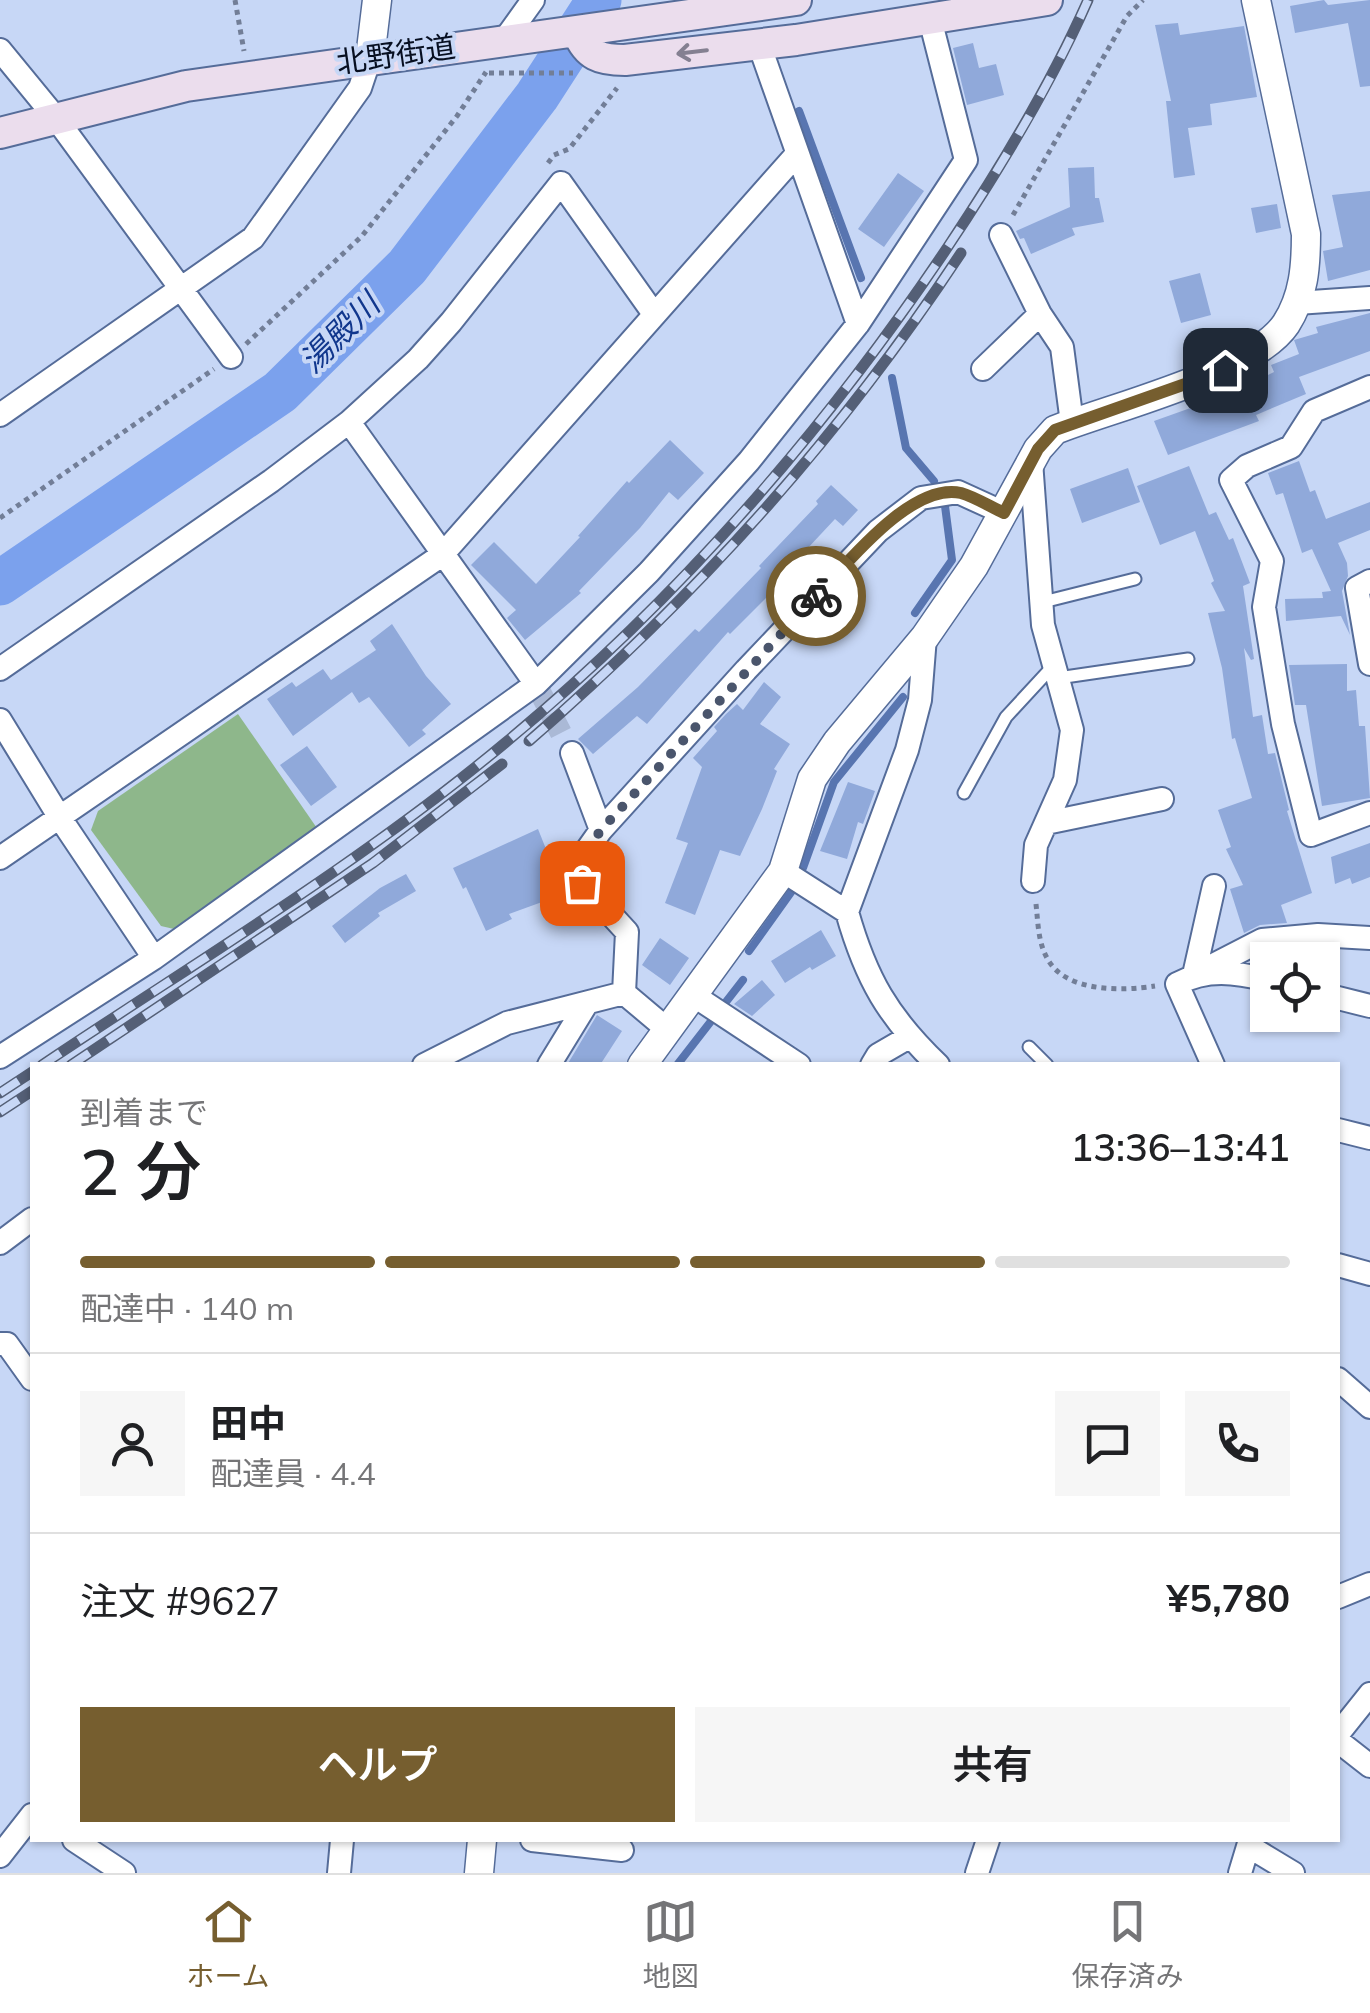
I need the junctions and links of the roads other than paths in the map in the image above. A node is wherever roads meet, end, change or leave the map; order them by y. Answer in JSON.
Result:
{"nodes":[{"id":1,"x":378,"y":0,"type":"edge"},
{"id":2,"x":532,"y":0,"type":"edge"},
{"id":3,"x":796,"y":0,"type":"edge"},
{"id":4,"x":1048,"y":0,"type":"edge"},
{"id":5,"x":1256,"y":0,"type":"edge"},
{"id":6,"x":641,"y":16,"type":"edge"},
{"id":7,"x":930,"y":18,"type":"junction"},
{"id":8,"x":577,"y":31,"type":"junction"},
{"id":9,"x":510,"y":39,"type":"junction"},
{"id":10,"x":759,"y":44,"type":"junction"},
{"id":11,"x":0,"y":50,"type":"edge"},
{"id":12,"x":370,"y":58,"type":"junction"},
{"id":13,"x":55,"y":117,"type":"junction"},
{"id":14,"x":0,"y":133,"type":"edge"},
{"id":15,"x":796,"y":155,"type":"junction"},
{"id":16,"x":1002,"y":235,"type":"road end"},
{"id":17,"x":179,"y":289,"type":"junction"},
{"id":18,"x":1370,"y":298,"type":"edge"},
{"id":19,"x":1297,"y":303,"type":"junction"},
{"id":20,"x":654,"y":314,"type":"junction"},
{"id":21,"x":1040,"y":314,"type":"junction"},
{"id":22,"x":858,"y":324,"type":"junction"},
{"id":23,"x":231,"y":357,"type":"road end"},
{"id":24,"x":983,"y":370,"type":"dead end"},
{"id":25,"x":1370,"y":388,"type":"edge"},
{"id":26,"x":0,"y":414,"type":"edge"},
{"id":27,"x":350,"y":422,"type":"junction"},
{"id":28,"x":1072,"y":423,"type":"junction"},
{"id":29,"x":1031,"y":462,"type":"junction"},
{"id":30,"x":1004,"y":513,"type":"junction"},
{"id":31,"x":442,"y":555,"type":"junction"},
{"id":32,"x":1134,"y":579,"type":"dead end"},
{"id":33,"x":1370,"y":581,"type":"edge"},
{"id":34,"x":1040,"y":602,"type":"junction"},
{"id":35,"x":925,"y":638,"type":"junction"},
{"id":36,"x":1188,"y":659,"type":"dead end"},
{"id":37,"x":1370,"y":664,"type":"edge"},
{"id":38,"x":0,"y":669,"type":"edge"},
{"id":39,"x":1056,"y":671,"type":"junction"},
{"id":40,"x":536,"y":684,"type":"junction"},
{"id":41,"x":0,"y":720,"type":"edge"},
{"id":42,"x":572,"y":753,"type":"tunnel mouth"},
{"id":43,"x":964,"y":793,"type":"dead end"},
{"id":44,"x":1162,"y":798,"type":"dead end"},
{"id":45,"x":1370,"y":813,"type":"edge"},
{"id":46,"x":60,"y":818,"type":"junction"},
{"id":47,"x":1046,"y":823,"type":"junction"},
{"id":48,"x":601,"y":830,"type":"junction"},
{"id":49,"x":0,"y":858,"type":"edge"},
{"id":50,"x":783,"y":870,"type":"junction"},
{"id":51,"x":1033,"y":882,"type":"road end"},
{"id":52,"x":1214,"y":886,"type":"dead end"},
{"id":53,"x":847,"y":912,"type":"junction"},
{"id":54,"x":1370,"y":938,"type":"edge"},
{"id":55,"x":154,"y":958,"type":"junction"},
{"id":56,"x":1250,"y":975,"type":"edge"},
{"id":57,"x":1185,"y":979,"type":"junction"},
{"id":58,"x":624,"y":993,"type":"junction"},
{"id":59,"x":1340,"y":998,"type":"edge"},
{"id":60,"x":700,"y":1000,"type":"junction"},
{"id":61,"x":586,"y":1003,"type":"junction"},
{"id":62,"x":1370,"y":1006,"type":"edge"},
{"id":63,"x":668,"y":1030,"type":"junction"},
{"id":64,"x":909,"y":1038,"type":"junction"},
{"id":65,"x":1029,"y":1047,"type":"dead end"},
{"id":66,"x":0,"y":1057,"type":"edge"},
{"id":67,"x":430,"y":1062,"type":"edge"},
{"id":68,"x":552,"y":1062,"type":"edge"},
{"id":69,"x":644,"y":1062,"type":"edge"},
{"id":70,"x":795,"y":1062,"type":"edge"},
{"id":71,"x":874,"y":1062,"type":"edge"},
{"id":72,"x":935,"y":1062,"type":"edge"},
{"id":73,"x":1044,"y":1062,"type":"edge"},
{"id":74,"x":1212,"y":1062,"type":"edge"},
{"id":75,"x":1340,"y":1130,"type":"edge"},
{"id":76,"x":1370,"y":1138,"type":"edge"},
{"id":77,"x":30,"y":1220,"type":"edge"},
{"id":78,"x":0,"y":1243,"type":"edge"},
{"id":79,"x":1340,"y":1266,"type":"edge"},
{"id":80,"x":1370,"y":1274,"type":"edge"},
{"id":81,"x":0,"y":1344,"type":"edge"},
{"id":82,"x":30,"y":1376,"type":"edge"},
{"id":83,"x":1340,"y":1381,"type":"edge"},
{"id":84,"x":1366,"y":1397,"type":"edge"},
{"id":85,"x":1370,"y":1584,"type":"edge"},
{"id":86,"x":1340,"y":1596,"type":"edge"},
{"id":87,"x":1370,"y":1694,"type":"edge"},
{"id":88,"x":1340,"y":1734,"type":"edge"},
{"id":89,"x":1340,"y":1739,"type":"edge"},
{"id":90,"x":1370,"y":1766,"type":"edge"},
{"id":91,"x":30,"y":1818,"type":"edge"},
{"id":92,"x":77,"y":1842,"type":"edge"},
{"id":93,"x":342,"y":1842,"type":"edge"},
{"id":94,"x":482,"y":1842,"type":"edge"},
{"id":95,"x":545,"y":1842,"type":"edge"},
{"id":96,"x":987,"y":1842,"type":"edge"},
{"id":97,"x":1250,"y":1844,"type":"edge"},
{"id":98,"x":622,"y":1854,"type":"edge"},
{"id":99,"x":0,"y":1856,"type":"edge"},
{"id":100,"x":124,"y":1873,"type":"edge"},
{"id":101,"x":338,"y":1873,"type":"edge"},
{"id":102,"x":479,"y":1873,"type":"edge"},
{"id":103,"x":977,"y":1873,"type":"edge"},
{"id":104,"x":1240,"y":1873,"type":"edge"},
{"id":105,"x":1293,"y":1873,"type":"edge"}],
"edges":[{"from":1,"to":12,"type":"street"},
{"from":2,"to":9,"type":"street"},
{"from":3,"to":6,"type":"main road","name":"北野街道"},
{"from":4,"to":7,"type":"main road"},
{"from":5,"to":19,"type":"street"},
{"from":6,"to":8,"type":"main road","name":"北野街道"},
{"from":7,"to":10,"type":"main road"},
{"from":7,"to":22,"type":"street"},
{"from":8,"to":9,"type":"main road","name":"北野街道"},
{"from":10,"to":8,"type":"main road","one_way":true},
{"from":9,"to":12,"type":"main road","name":"北野街道"},
{"from":10,"to":15,"type":"street"},
{"from":11,"to":13,"type":"street"},
{"from":12,"to":13,"type":"main road","name":"北野街道"},
{"from":12,"to":17,"type":"street"},
{"from":13,"to":14,"type":"main road","name":"北野街道"},
{"from":13,"to":17,"type":"street"},
{"from":15,"to":20,"type":"street"},
{"from":15,"to":22,"type":"street"},
{"from":16,"to":21,"type":"street"},
{"from":17,"to":23,"type":"street"},
{"from":17,"to":26,"type":"street"},
{"from":18,"to":19,"type":"street"},
{"from":19,"to":28,"type":"street"},
{"from":20,"to":27,"type":"street"},
{"from":20,"to":31,"type":"street"},
{"from":21,"to":24,"type":"street"},
{"from":21,"to":28,"type":"street"},
{"from":22,"to":40,"type":"street"},
{"from":25,"to":45,"type":"street"},
{"from":27,"to":31,"type":"street"},
{"from":27,"to":38,"type":"street"},
{"from":28,"to":29,"type":"street"},
{"from":29,"to":30,"type":"street"},
{"from":29,"to":34,"type":"street"},
{"from":30,"to":35,"type":"street"},
{"from":30,"to":48,"type":"street"},
{"from":31,"to":40,"type":"street"},
{"from":31,"to":46,"type":"street"},
{"from":32,"to":34,"type":"lane"},
{"from":33,"to":37,"type":"street"},
{"from":34,"to":39,"type":"street"},
{"from":35,"to":50,"type":"street"},
{"from":35,"to":53,"type":"street"},
{"from":36,"to":39,"type":"lane"},
{"from":39,"to":43,"type":"lane"},
{"from":39,"to":47,"type":"street"},
{"from":40,"to":55,"type":"street"},
{"from":41,"to":46,"type":"street"},
{"from":42,"to":48,"type":"street"},
{"from":44,"to":47,"type":"street"},
{"from":46,"to":49,"type":"street"},
{"from":46,"to":55,"type":"street"},
{"from":47,"to":51,"type":"street"},
{"from":48,"to":58,"type":"street"},
{"from":50,"to":53,"type":"street"},
{"from":50,"to":60,"type":"street"},
{"from":52,"to":57,"type":"street"},
{"from":53,"to":64,"type":"street"},
{"from":54,"to":57,"type":"street"},
{"from":55,"to":66,"type":"street"},
{"from":56,"to":57,"type":"street"},
{"from":57,"to":74,"type":"street"},
{"from":58,"to":61,"type":"street"},
{"from":58,"to":63,"type":"street"},
{"from":59,"to":62,"type":"street"},
{"from":60,"to":63,"type":"street"},
{"from":60,"to":70,"type":"street"},
{"from":61,"to":67,"type":"street"},
{"from":61,"to":68,"type":"street"},
{"from":63,"to":69,"type":"street"},
{"from":64,"to":71,"type":"street"},
{"from":64,"to":72,"type":"street"},
{"from":65,"to":73,"type":"lane"},
{"from":75,"to":76,"type":"street"},
{"from":77,"to":78,"type":"street"},
{"from":79,"to":80,"type":"street"},
{"from":81,"to":82,"type":"street"},
{"from":83,"to":84,"type":"street"},
{"from":85,"to":86,"type":"street"},
{"from":87,"to":88,"type":"street"},
{"from":89,"to":90,"type":"street"},
{"from":91,"to":99,"type":"street"},
{"from":92,"to":100,"type":"street"},
{"from":93,"to":101,"type":"street"},
{"from":94,"to":102,"type":"street"},
{"from":95,"to":98,"type":"street"},
{"from":96,"to":103,"type":"street"},
{"from":97,"to":104,"type":"street"},
{"from":97,"to":105,"type":"street"}]}
